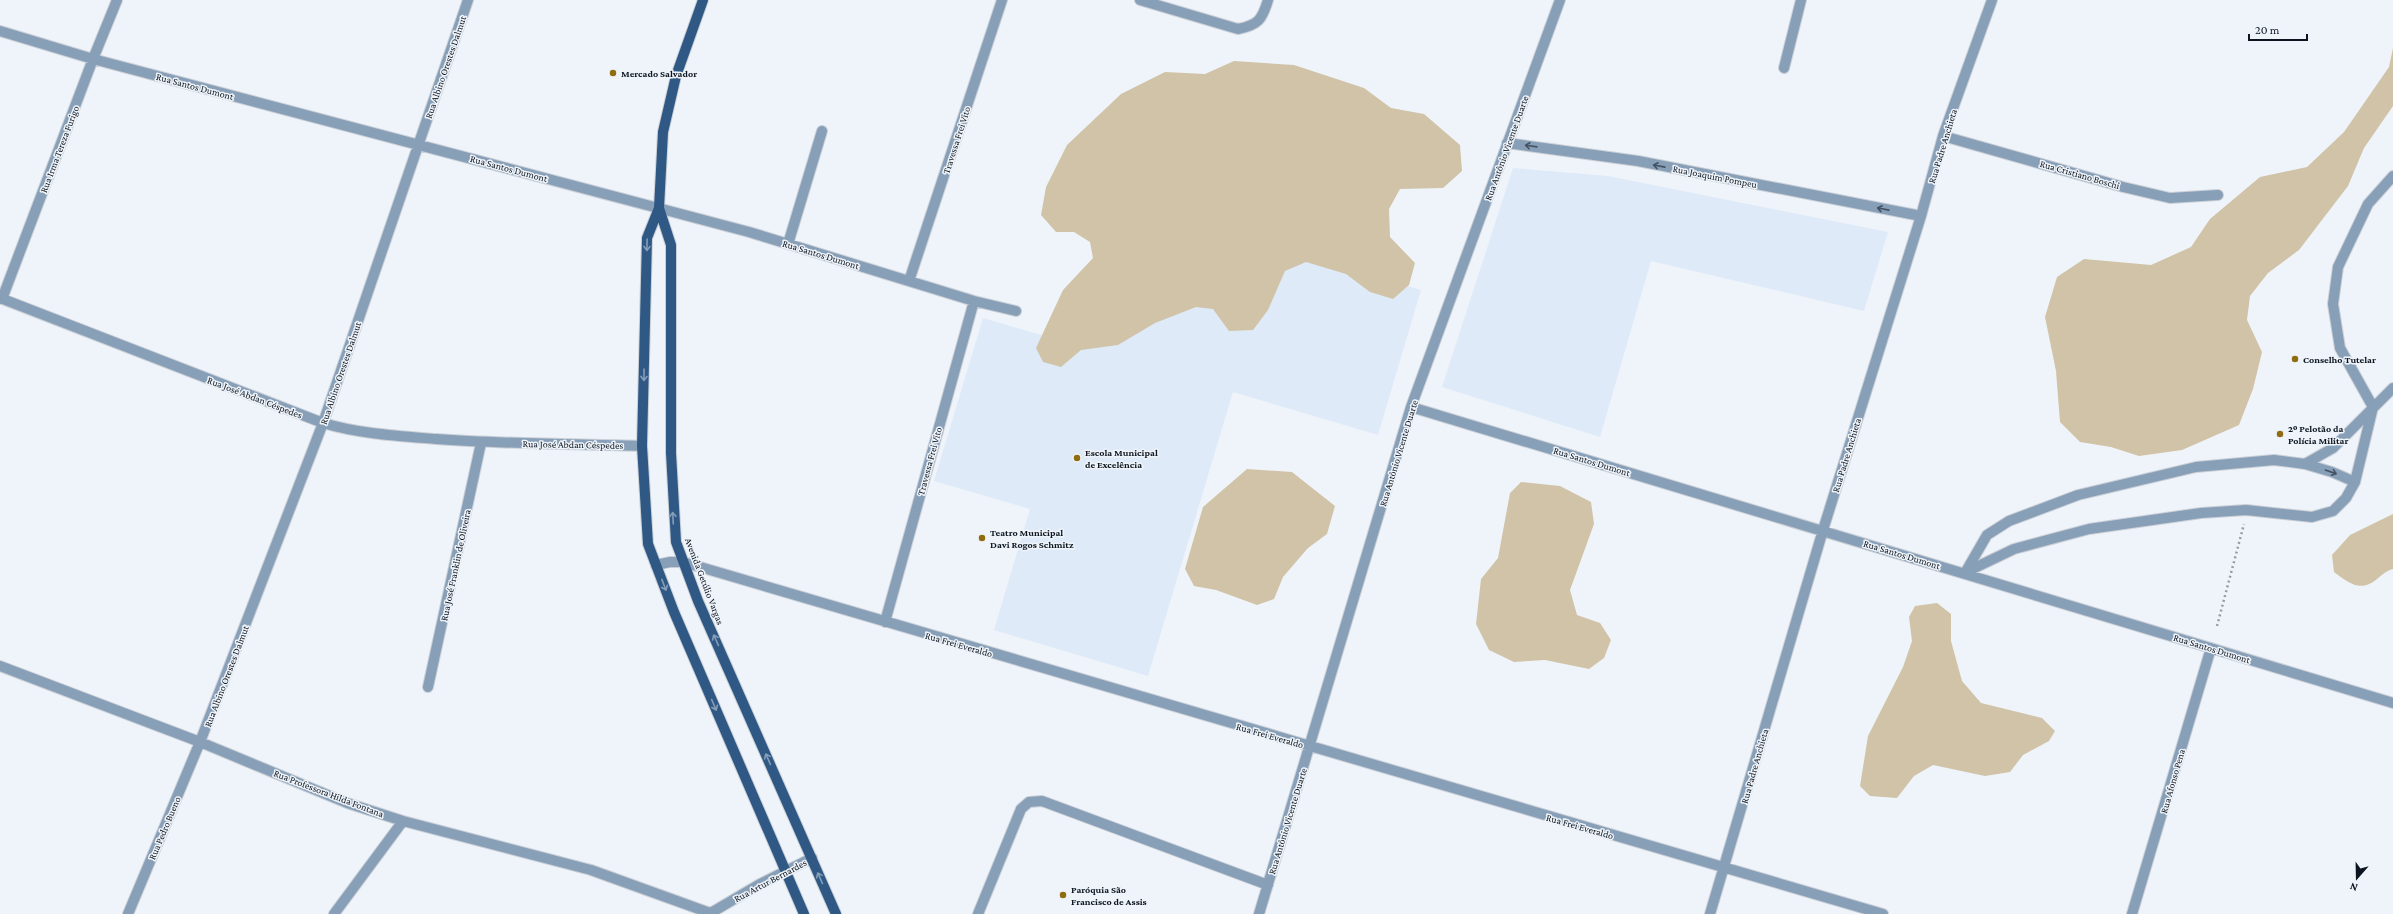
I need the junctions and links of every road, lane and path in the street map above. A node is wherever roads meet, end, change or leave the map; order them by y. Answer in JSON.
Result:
{"nodes":[{"id":1,"x":117,"y":0,"type":"edge"},
{"id":2,"x":468,"y":0,"type":"edge"},
{"id":3,"x":703,"y":0,"type":"edge"},
{"id":4,"x":1002,"y":0,"type":"edge"},
{"id":5,"x":1140,"y":0,"type":"edge"},
{"id":6,"x":1268,"y":0,"type":"edge"},
{"id":7,"x":1560,"y":0,"type":"edge"},
{"id":8,"x":1801,"y":0,"type":"edge"},
{"id":9,"x":1992,"y":0,"type":"edge"},
{"id":10,"x":0,"y":31,"type":"edge"},
{"id":11,"x":93,"y":59,"type":"junction"},
{"id":12,"x":1784,"y":68,"type":"dead end"},
{"id":13,"x":822,"y":131,"type":"dead end"},
{"id":14,"x":1943,"y":136,"type":"junction"},
{"id":15,"x":1507,"y":143,"type":"junction"},
{"id":16,"x":419,"y":144,"type":"junction"},
{"id":17,"x":2393,"y":176,"type":"edge"},
{"id":18,"x":2218,"y":195,"type":"dead end"},
{"id":19,"x":659,"y":208,"type":"junction"},
{"id":20,"x":1921,"y":216,"type":"junction"},
{"id":21,"x":788,"y":244,"type":"junction"},
{"id":22,"x":909,"y":281,"type":"junction"},
{"id":23,"x":1,"y":298,"type":"edge"},
{"id":24,"x":974,"y":301,"type":"junction"},
{"id":25,"x":1016,"y":311,"type":"dead end"},
{"id":26,"x":2393,"y":388,"type":"edge"},
{"id":27,"x":1411,"y":407,"type":"junction"},
{"id":28,"x":2373,"y":407,"type":"junction"},
{"id":29,"x":323,"y":423,"type":"junction"},
{"id":30,"x":481,"y":443,"type":"junction"},
{"id":31,"x":642,"y":446,"type":"junction"},
{"id":32,"x":2305,"y":464,"type":"junction"},
{"id":33,"x":2355,"y":482,"type":"junction"},
{"id":34,"x":2245,"y":520,"type":"dead end"},
{"id":35,"x":1823,"y":530,"type":"junction"},
{"id":36,"x":683,"y":562,"type":"junction"},
{"id":37,"x":656,"y":565,"type":"junction"},
{"id":38,"x":1964,"y":573,"type":"junction"},
{"id":39,"x":885,"y":622,"type":"junction"},
{"id":40,"x":2216,"y":626,"type":"dead end"},
{"id":41,"x":2211,"y":648,"type":"junction"},
{"id":42,"x":0,"y":666,"type":"edge"},
{"id":43,"x":428,"y":687,"type":"dead end"},
{"id":44,"x":2393,"y":703,"type":"edge"},
{"id":45,"x":200,"y":742,"type":"junction"},
{"id":46,"x":1310,"y":747,"type":"junction"},
{"id":47,"x":404,"y":821,"type":"junction"},
{"id":48,"x":812,"y":858,"type":"junction"},
{"id":49,"x":1724,"y":868,"type":"junction"},
{"id":50,"x":785,"y":871,"type":"junction"},
{"id":51,"x":1268,"y":885,"type":"junction"},
{"id":52,"x":709,"y":913,"type":"edge"},
{"id":53,"x":128,"y":914,"type":"edge"},
{"id":54,"x":334,"y":914,"type":"edge"},
{"id":55,"x":804,"y":914,"type":"edge"},
{"id":56,"x":836,"y":914,"type":"edge"},
{"id":57,"x":978,"y":914,"type":"edge"},
{"id":58,"x":1259,"y":914,"type":"edge"},
{"id":59,"x":1710,"y":914,"type":"edge"},
{"id":60,"x":1883,"y":914,"type":"edge"},
{"id":61,"x":2132,"y":914,"type":"edge"}],
"edges":[{"from":1,"to":11,"type":"street","name":"Rua Irma Tereza Furigo"},
{"from":2,"to":16,"type":"street","name":"Rua Albino Orestes Dalmut"},
{"from":3,"to":19,"type":"main road","name":"Avenida Getúlio Vargas"},
{"from":4,"to":22,"type":"street","name":"Travessa Frei Vito"},
{"from":5,"to":6,"type":"street"},
{"from":7,"to":15,"type":"street","name":"Rua Antônio Vicente Duarte"},
{"from":8,"to":12,"type":"street"},
{"from":9,"to":14,"type":"street","name":"Rua Padre Anchieta"},
{"from":10,"to":11,"type":"street","name":"Rua Santos Dumont"},
{"from":11,"to":16,"type":"street","name":"Rua Santos Dumont"},
{"from":11,"to":23,"type":"street","name":"Rua Irma Tereza Furigo"},
{"from":13,"to":21,"type":"street"},
{"from":14,"to":18,"type":"street","name":"Rua Cristiano Boschi"},
{"from":14,"to":20,"type":"street","name":"Rua Padre Anchieta"},
{"from":20,"to":15,"type":"street","name":"Rua Joaquim Pompeu","one_way":true},
{"from":15,"to":27,"type":"street","name":"Rua Antônio Vicente Duarte"},
{"from":16,"to":19,"type":"street","name":"Rua Santos Dumont"},
{"from":16,"to":29,"type":"street","name":"Rua Albino Orestes Dalmut"},
{"from":17,"to":28,"type":"street"},
{"from":19,"to":21,"type":"street","name":"Rua Santos Dumont"},
{"from":19,"to":31,"type":"main road","name":"Avenida Getúlio Vargas","one_way":true},
{"from":36,"to":19,"type":"main road","name":"Avenida Getúlio Vargas","one_way":true},
{"from":20,"to":35,"type":"street","name":"Rua Padre Anchieta"},
{"from":21,"to":22,"type":"street","name":"Rua Santos Dumont"},
{"from":22,"to":24,"type":"street","name":"Rua Santos Dumont"},
{"from":23,"to":29,"type":"street","name":"Rua José Abdan Céspedes"},
{"from":24,"to":25,"type":"street","name":"Rua Santos Dumont"},
{"from":24,"to":39,"type":"street","name":"Travessa Frei Vito"},
{"from":26,"to":28,"type":"street"},
{"from":27,"to":35,"type":"street","name":"Rua Santos Dumont"},
{"from":27,"to":46,"type":"street","name":"Rua Antônio Vicente Duarte"},
{"from":28,"to":32,"type":"street"},
{"from":28,"to":33,"type":"street"},
{"from":29,"to":30,"type":"street","name":"Rua José Abdan Céspedes"},
{"from":29,"to":45,"type":"street","name":"Rua Albino Orestes Dalmut"},
{"from":30,"to":31,"type":"street","name":"Rua José Abdan Céspedes"},
{"from":30,"to":43,"type":"street","name":"Rua José Franklin de Oliveira"},
{"from":31,"to":37,"type":"main road","name":"Avenida Getúlio Vargas"},
{"from":32,"to":33,"type":"street","one_way":true},
{"from":32,"to":38,"type":"street"},
{"from":33,"to":38,"type":"street"},
{"from":34,"to":40,"type":"path"},
{"from":35,"to":38,"type":"street","name":"Rua Santos Dumont"},
{"from":35,"to":49,"type":"street","name":"Rua Padre Anchieta"},
{"from":36,"to":37,"type":"street","name":"Rua Frei Everaldo"},
{"from":36,"to":39,"type":"street","name":"Rua Frei Everaldo"},
{"from":48,"to":36,"type":"main road","name":"Avenida Getúlio Vargas","one_way":true},
{"from":37,"to":50,"type":"main road","name":"Avenida Getúlio Vargas","one_way":true},
{"from":38,"to":41,"type":"street","name":"Rua Santos Dumont"},
{"from":39,"to":46,"type":"street","name":"Rua Frei Everaldo"},
{"from":41,"to":44,"type":"street","name":"Rua Santos Dumont"},
{"from":41,"to":61,"type":"street","name":"Rua Afonso Pena"},
{"from":42,"to":45,"type":"street","name":"Rua Professora Hilda Fontana"},
{"from":45,"to":47,"type":"street","name":"Rua Professora Hilda Fontana"},
{"from":45,"to":53,"type":"street","name":"Rua Pedro Bueno"},
{"from":46,"to":49,"type":"street","name":"Rua Frei Everaldo"},
{"from":46,"to":51,"type":"street","name":"Rua Antônio Vicente Duarte"},
{"from":47,"to":52,"type":"street","name":"Rua Professora Hilda Fontana"},
{"from":47,"to":54,"type":"street"},
{"from":48,"to":50,"type":"street","name":"Rua Artur Bernardes"},
{"from":56,"to":48,"type":"main road","name":"Avenida Getúlio Vargas","one_way":true},
{"from":49,"to":59,"type":"street","name":"Rua Padre Anchieta"},
{"from":49,"to":60,"type":"street","name":"Rua Frei Everaldo"},
{"from":50,"to":52,"type":"street","name":"Rua Artur Bernardes"},
{"from":50,"to":55,"type":"main road","name":"Avenida Getúlio Vargas"},
{"from":51,"to":57,"type":"street"},
{"from":51,"to":58,"type":"street","name":"Rua Antônio Vicente Duarte"}]}
